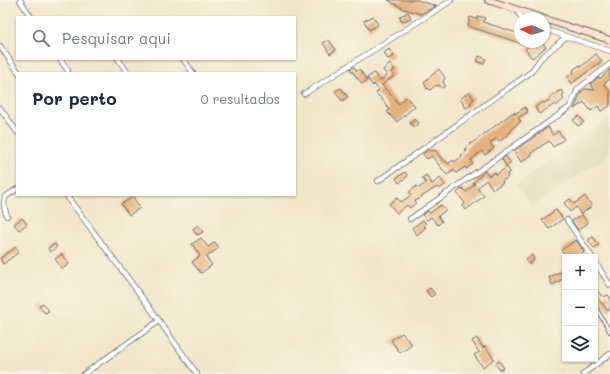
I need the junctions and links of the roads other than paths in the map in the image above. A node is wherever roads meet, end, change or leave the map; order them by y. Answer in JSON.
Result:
{"nodes":[{"id":1,"x":20,"y":0,"type":"edge"},
{"id":2,"x":451,"y":0,"type":"edge"},
{"id":3,"x":488,"y":0,"type":"edge"},
{"id":4,"x":516,"y":10,"type":"joint"},
{"id":5,"x":523,"y":12,"type":"edge"},
{"id":6,"x":30,"y":16,"type":"edge"},
{"id":7,"x":550,"y":20,"type":"edge"},
{"id":8,"x":550,"y":31,"type":"edge"},
{"id":9,"x":566,"y":36,"type":"junction"},
{"id":10,"x":610,"y":40,"type":"edge"},
{"id":11,"x":0,"y":46,"type":"edge"},
{"id":12,"x":610,"y":51,"type":"edge"},
{"id":13,"x":61,"y":60,"type":"edge"},
{"id":14,"x":119,"y":60,"type":"edge"},
{"id":15,"x":185,"y":60,"type":"edge"},
{"id":16,"x":610,"y":64,"type":"edge"},
{"id":17,"x":68,"y":71,"type":"dead end"},
{"id":18,"x":18,"y":72,"type":"edge"},
{"id":19,"x":127,"y":72,"type":"edge"},
{"id":20,"x":192,"y":72,"type":"edge"},
{"id":21,"x":304,"y":94,"type":"dead end"},
{"id":22,"x":0,"y":108,"type":"edge"},
{"id":23,"x":16,"y":131,"type":"edge"},
{"id":24,"x":378,"y":181,"type":"dead end"},
{"id":25,"x":16,"y":190,"type":"edge"},
{"id":26,"x":67,"y":196,"type":"edge"},
{"id":27,"x":7,"y":216,"type":"dead end"},
{"id":28,"x":410,"y":219,"type":"dead end"},
{"id":29,"x":567,"y":220,"type":"dead end"},
{"id":30,"x":590,"y":254,"type":"edge"},
{"id":31,"x":598,"y":267,"type":"edge"},
{"id":32,"x":610,"y":285,"type":"edge"},
{"id":33,"x":598,"y":311,"type":"edge"},
{"id":34,"x":159,"y":321,"type":"junction"},
{"id":35,"x":610,"y":332,"type":"edge"},
{"id":36,"x":610,"y":354,"type":"edge"},
{"id":37,"x":84,"y":374,"type":"edge"},
{"id":38,"x":197,"y":374,"type":"edge"},
{"id":39,"x":583,"y":374,"type":"edge"}],
"edges":[{"from":1,"to":6,"type":"street"},
{"from":2,"to":21,"type":"street"},
{"from":3,"to":4,"type":"main road"},
{"from":4,"to":5,"type":"main road"},
{"from":7,"to":10,"type":"main road"},
{"from":8,"to":9,"type":"street"},
{"from":9,"to":12,"type":"street"},
{"from":9,"to":24,"type":"street"},
{"from":11,"to":18,"type":"street"},
{"from":13,"to":17,"type":"street"},
{"from":14,"to":19,"type":"street"},
{"from":15,"to":20,"type":"street"},
{"from":16,"to":28,"type":"street"},
{"from":22,"to":23,"type":"street"},
{"from":25,"to":27,"type":"street"},
{"from":26,"to":34,"type":"street"},
{"from":29,"to":30,"type":"street"},
{"from":31,"to":32,"type":"street"},
{"from":33,"to":35,"type":"lane"},
{"from":34,"to":37,"type":"street"},
{"from":34,"to":38,"type":"street"},
{"from":36,"to":39,"type":"street"}]}
